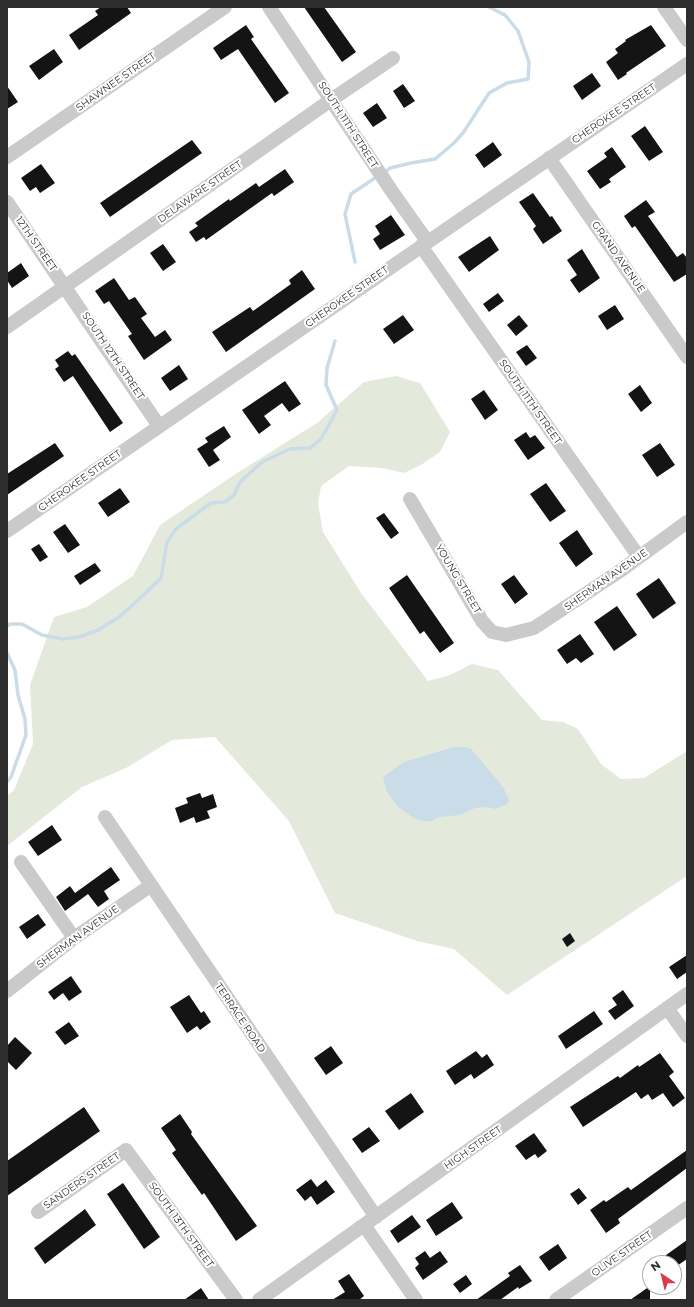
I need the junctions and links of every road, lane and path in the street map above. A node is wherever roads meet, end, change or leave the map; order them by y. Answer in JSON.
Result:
{"nodes":[{"id":1,"x":225,"y":7,"type":"edge"},
{"id":2,"x":269,"y":7,"type":"edge"},
{"id":3,"x":664,"y":7,"type":"edge"},
{"id":4,"x":687,"y":40,"type":"edge"},
{"id":5,"x":393,"y":58,"type":"dead end"},
{"id":6,"x":687,"y":64,"type":"edge"},
{"id":7,"x":331,"y":100,"type":"junction"},
{"id":8,"x":7,"y":157,"type":"edge"},
{"id":9,"x":549,"y":158,"type":"junction"},
{"id":10,"x":7,"y":202,"type":"edge"},
{"id":11,"x":424,"y":243,"type":"junction"},
{"id":12,"x":66,"y":286,"type":"junction"},
{"id":13,"x":7,"y":327,"type":"edge"},
{"id":14,"x":687,"y":356,"type":"edge"},
{"id":15,"x":159,"y":426,"type":"junction"},
{"id":16,"x":410,"y":499,"type":"dead end"},
{"id":17,"x":687,"y":522,"type":"edge"},
{"id":18,"x":7,"y":531,"type":"edge"},
{"id":19,"x":639,"y":557,"type":"junction"},
{"id":20,"x":521,"y":632,"type":"joint"},
{"id":21,"x":105,"y":817,"type":"dead end"},
{"id":22,"x":21,"y":862,"type":"dead end"},
{"id":23,"x":150,"y":886,"type":"junction"},
{"id":24,"x":74,"y":938,"type":"junction"},
{"id":25,"x":7,"y":991,"type":"edge"},
{"id":26,"x":687,"y":994,"type":"edge"},
{"id":27,"x":667,"y":1008,"type":"junction"},
{"id":28,"x":687,"y":1036,"type":"edge"},
{"id":29,"x":126,"y":1150,"type":"joint"},
{"id":30,"x":687,"y":1208,"type":"edge"},
{"id":31,"x":38,"y":1212,"type":"dead end"},
{"id":32,"x":370,"y":1221,"type":"junction"},
{"id":33,"x":236,"y":1300,"type":"edge"},
{"id":34,"x":259,"y":1300,"type":"edge"},
{"id":35,"x":416,"y":1300,"type":"edge"},
{"id":36,"x":556,"y":1300,"type":"edge"}],
"edges":[{"from":1,"to":8,"type":"street","name":"SHAWNEE STREET"},
{"from":2,"to":7,"type":"street","name":"SOUTH 11TH STREET"},
{"from":3,"to":4,"type":"street"},
{"from":5,"to":7,"type":"street","name":"DELAWARE STREET"},
{"from":6,"to":9,"type":"street","name":"CHEROKEE STREET"},
{"from":7,"to":11,"type":"street","name":"SOUTH 11TH STREET"},
{"from":7,"to":12,"type":"street","name":"DELAWARE STREET"},
{"from":9,"to":11,"type":"street","name":"CHEROKEE STREET"},
{"from":9,"to":14,"type":"street","name":"GRAND AVENUE"},
{"from":10,"to":12,"type":"street","name":"12TH STREET"},
{"from":11,"to":15,"type":"street","name":"CHEROKEE STREET"},
{"from":11,"to":19,"type":"street","name":"SOUTH 11TH STREET"},
{"from":12,"to":13,"type":"street","name":"DELAWARE STREET"},
{"from":12,"to":15,"type":"street","name":"SOUTH 12TH STREET"},
{"from":15,"to":18,"type":"street","name":"CHEROKEE STREET"},
{"from":16,"to":20,"type":"street","name":"YOUNG STREET"},
{"from":17,"to":19,"type":"street","name":"SHERMAN AVENUE"},
{"from":19,"to":20,"type":"street","name":"SHERMAN AVENUE"},
{"from":21,"to":23,"type":"street","name":"TERRACE ROAD"},
{"from":22,"to":24,"type":"street"},
{"from":23,"to":24,"type":"street","name":"SHERMAN AVENUE"},
{"from":23,"to":32,"type":"street","name":"TERRACE ROAD"},
{"from":24,"to":25,"type":"street","name":"SHERMAN AVENUE"},
{"from":26,"to":27,"type":"street","name":"HIGH STREET"},
{"from":27,"to":28,"type":"street"},
{"from":27,"to":32,"type":"street","name":"HIGH STREET"},
{"from":29,"to":31,"type":"street","name":"SANDERS STREET"},
{"from":29,"to":33,"type":"street","name":"SOUTH 13TH STREET"},
{"from":30,"to":36,"type":"street","name":"OLIVE STREET"},
{"from":32,"to":34,"type":"street","name":"HIGH STREET"},
{"from":32,"to":35,"type":"street","name":"TERRACE ROAD"}]}
